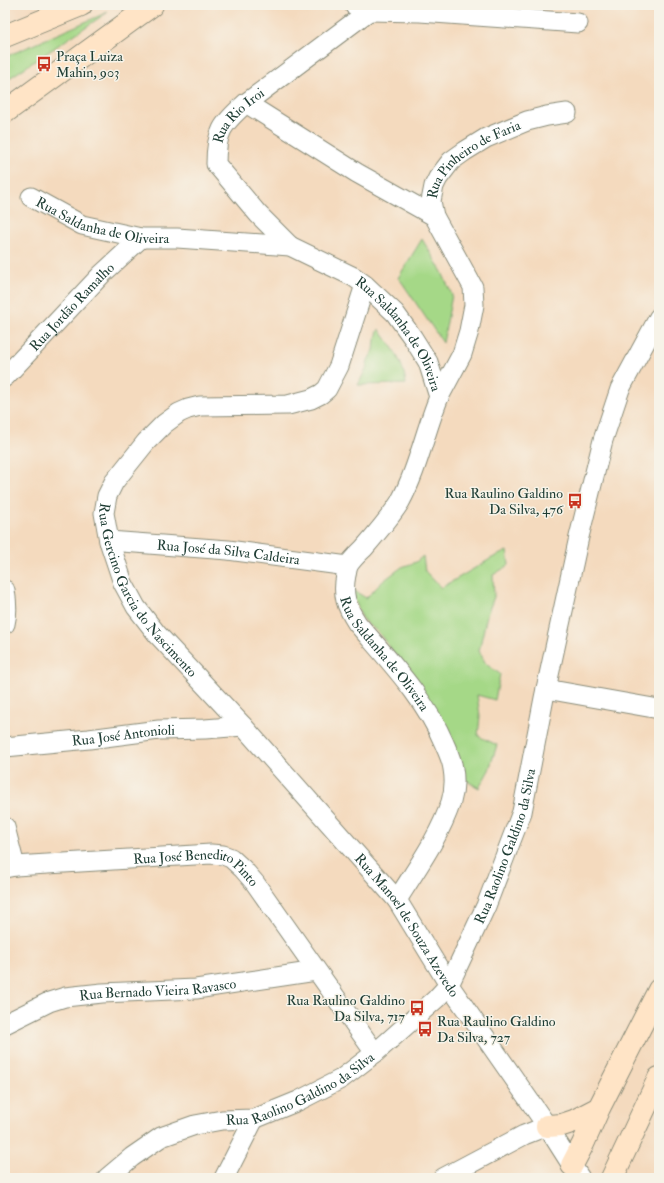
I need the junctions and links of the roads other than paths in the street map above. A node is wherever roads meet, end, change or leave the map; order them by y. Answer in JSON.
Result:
{"nodes":[{"id":1,"x":81,"y":5,"type":"edge"},
{"id":2,"x":138,"y":5,"type":"edge"},
{"id":3,"x":152,"y":5,"type":"edge"},
{"id":4,"x":361,"y":8,"type":"edge"},
{"id":5,"x":578,"y":23,"type":"dead end"},
{"id":6,"x":127,"y":24,"type":"junction"},
{"id":7,"x":5,"y":36,"type":"edge"},
{"id":8,"x":246,"y":103,"type":"junction"},
{"id":9,"x":5,"y":112,"type":"edge"},
{"id":10,"x":567,"y":113,"type":"dead end"},
{"id":11,"x":31,"y":197,"type":"dead end"},
{"id":12,"x":434,"y":216,"type":"junction"},
{"id":13,"x":141,"y":238,"type":"junction"},
{"id":14,"x":290,"y":246,"type":"junction"},
{"id":15,"x":366,"y":285,"type":"junction"},
{"id":16,"x":659,"y":318,"type":"edge"},
{"id":17,"x":5,"y":378,"type":"edge"},
{"id":18,"x":439,"y":396,"type":"junction"},
{"id":19,"x":108,"y":541,"type":"junction"},
{"id":20,"x":348,"y":566,"type":"junction"},
{"id":21,"x":5,"y":590,"type":"edge"},
{"id":22,"x":5,"y":624,"type":"edge"},
{"id":23,"x":546,"y":690,"type":"junction"},
{"id":24,"x":659,"y":709,"type":"edge"},
{"id":25,"x":243,"y":726,"type":"junction"},
{"id":26,"x":5,"y":747,"type":"edge"},
{"id":27,"x":5,"y":827,"type":"edge"},
{"id":28,"x":10,"y":867,"type":"edge"},
{"id":29,"x":397,"y":900,"type":"junction"},
{"id":30,"x":316,"y":971,"type":"junction"},
{"id":31,"x":449,"y":986,"type":"junction"},
{"id":32,"x":659,"y":990,"type":"edge"},
{"id":33,"x":5,"y":1024,"type":"edge"},
{"id":34,"x":375,"y":1053,"type":"junction"},
{"id":35,"x":659,"y":1078,"type":"edge"},
{"id":36,"x":599,"y":1108,"type":"junction"},
{"id":37,"x":254,"y":1119,"type":"junction"},
{"id":38,"x":547,"y":1126,"type":"junction"},
{"id":39,"x":576,"y":1172,"type":"edge"},
{"id":40,"x":107,"y":1178,"type":"edge"},
{"id":41,"x":224,"y":1178,"type":"edge"},
{"id":42,"x":443,"y":1178,"type":"edge"},
{"id":43,"x":612,"y":1178,"type":"edge"}],
"edges":[{"from":1,"to":7,"type":"street"},
{"from":2,"to":6,"type":"street"},
{"from":3,"to":6,"type":"street"},
{"from":4,"to":5,"type":"street"},
{"from":4,"to":8,"type":"street","name":"Rua Rio Iroi"},
{"from":6,"to":9,"type":"street"},
{"from":8,"to":12,"type":"street"},
{"from":8,"to":14,"type":"street","name":"Rua Rio Iroi"},
{"from":10,"to":12,"type":"street","name":"Rua Pinheiro de Faria"},
{"from":11,"to":13,"type":"street","name":"Rua Saldanha de Oliveira"},
{"from":12,"to":18,"type":"street","name":"Rua Pinheiro de Faria"},
{"from":13,"to":14,"type":"street","name":"Rua Saldanha de Oliveira"},
{"from":13,"to":17,"type":"street","name":"Rua Jordão Ramalho"},
{"from":14,"to":15,"type":"street","name":"Rua Saldanha de Oliveira"},
{"from":15,"to":18,"type":"street","name":"Rua Saldanha de Oliveira"},
{"from":15,"to":19,"type":"street","name":"Rua Gercino Garcia do Nascimento"},
{"from":16,"to":23,"type":"street","name":"Rua Raolino Galdino da Silva"},
{"from":18,"to":20,"type":"street","name":"Rua Saldanha de Oliveira"},
{"from":19,"to":20,"type":"street","name":"Rua José da Silva Caldeira"},
{"from":19,"to":25,"type":"street","name":"Rua Gercino Garcia do Nascimento"},
{"from":20,"to":29,"type":"street","name":"Rua Saldanha de Oliveira"},
{"from":21,"to":22,"type":"street"},
{"from":23,"to":24,"type":"street"},
{"from":23,"to":31,"type":"street","name":"Rua Raolino Galdino da Silva"},
{"from":25,"to":26,"type":"street","name":"Rua José Antonioli"},
{"from":25,"to":29,"type":"street","name":"Rua Manoel de Souza Azevedo"},
{"from":27,"to":28,"type":"street","name":"Rua José Benedito Pinto"},
{"from":28,"to":30,"type":"street","name":"Rua José Benedito Pinto"},
{"from":29,"to":31,"type":"street","name":"Rua Manoel de Souza Azevedo"},
{"from":30,"to":33,"type":"street","name":"Rua Bernado Vieira Ravasco"},
{"from":30,"to":34,"type":"street","name":"Rua José Benedito Pinto"},
{"from":31,"to":34,"type":"street","name":"Rua Raolino Galdino da Silva"},
{"from":31,"to":38,"type":"street","name":"Rua Manoel de Souza Azevedo"},
{"from":32,"to":36,"type":"street"},
{"from":34,"to":37,"type":"street","name":"Rua Raolino Galdino da Silva"},
{"from":35,"to":43,"type":"street"},
{"from":36,"to":38,"type":"street"},
{"from":36,"to":39,"type":"street"},
{"from":37,"to":40,"type":"street","name":"Rua Raolino Galdino da Silva"},
{"from":37,"to":41,"type":"street"},
{"from":38,"to":39,"type":"street","name":"Rua Manoel de Souza Azevedo"},
{"from":38,"to":42,"type":"street"}]}
